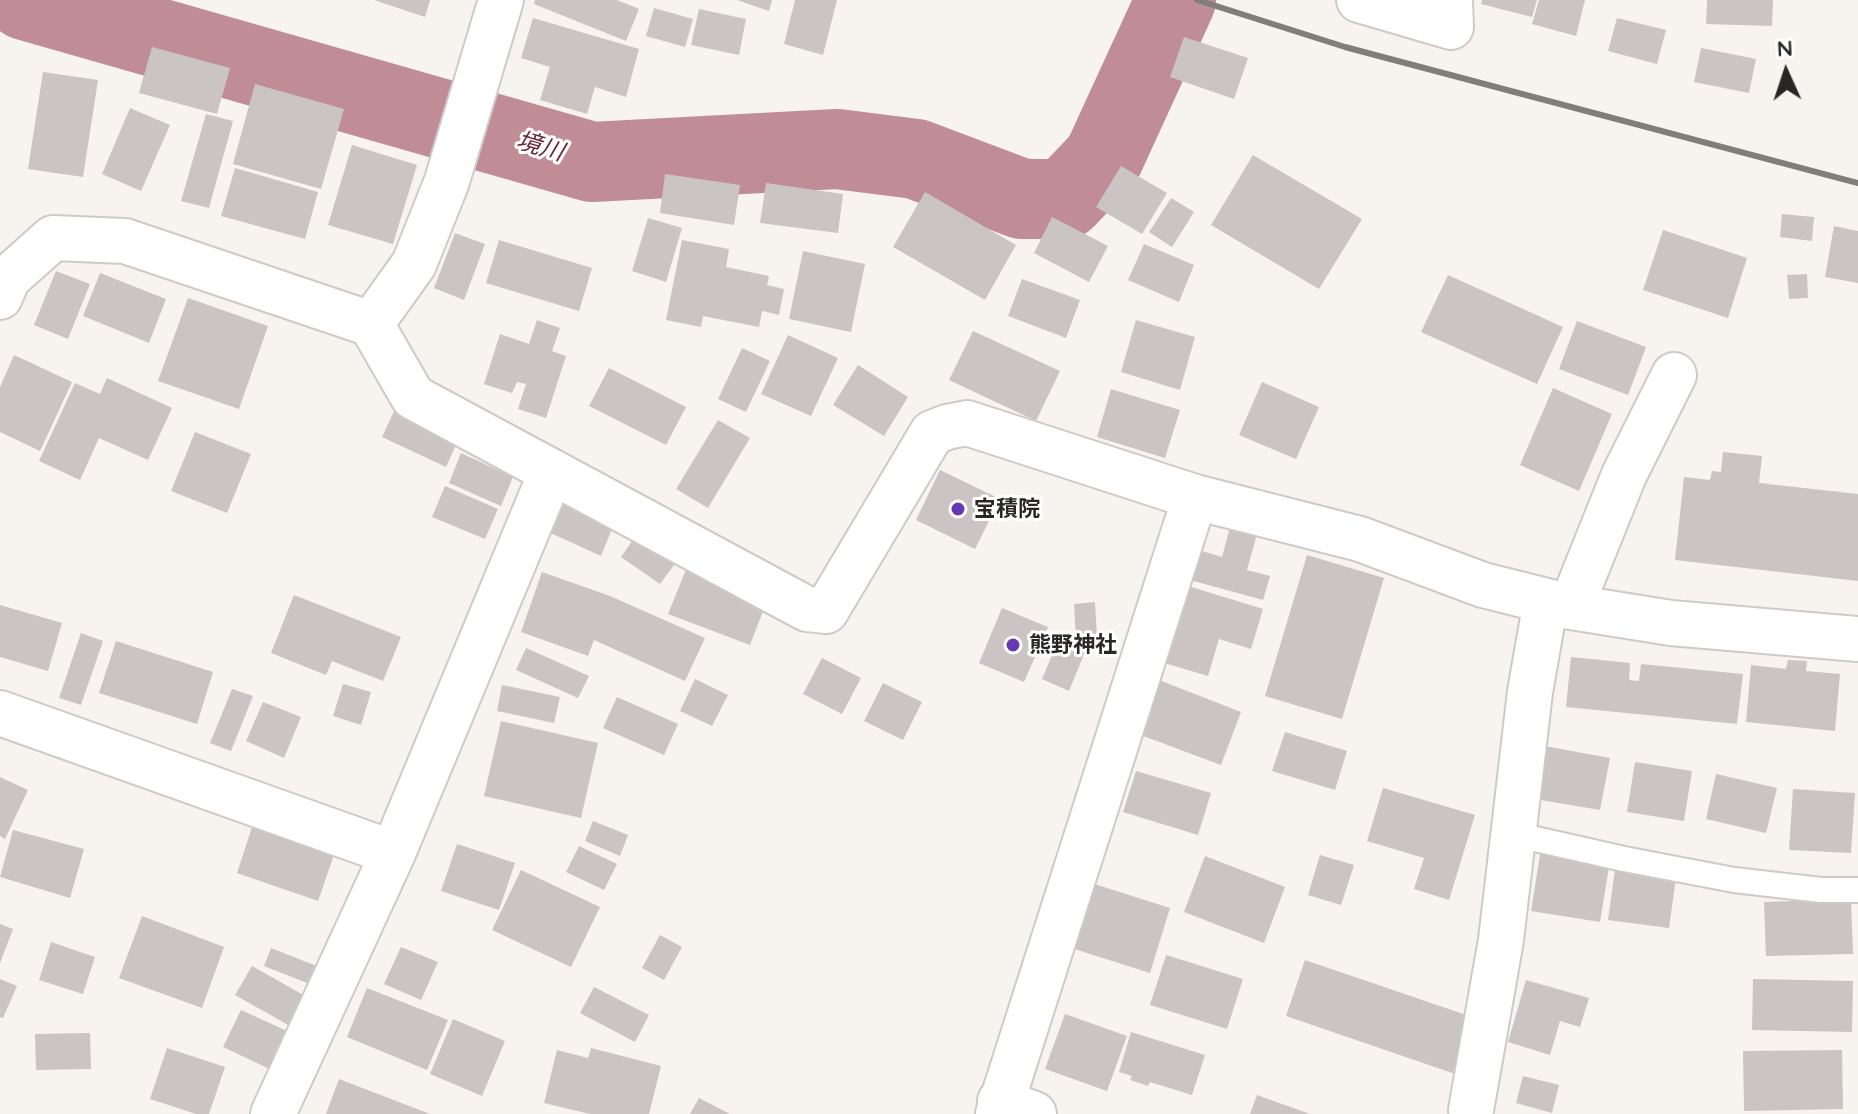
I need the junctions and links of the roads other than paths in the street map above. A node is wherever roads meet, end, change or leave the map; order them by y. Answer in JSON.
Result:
{"nodes":[{"id":1,"x":1359,"y":0,"type":"edge"},
{"id":2,"x":1450,"y":0,"type":"edge"},
{"id":3,"x":498,"y":11,"type":"edge"},
{"id":4,"x":3,"y":283,"type":"edge"},
{"id":5,"x":371,"y":324,"type":"junction"},
{"id":6,"x":1674,"y":375,"type":"dead end"},
{"id":7,"x":551,"y":473,"type":"junction"},
{"id":8,"x":1195,"y":497,"type":"junction"},
{"id":9,"x":1558,"y":604,"type":"junction"},
{"id":10,"x":1858,"y":639,"type":"edge"},
{"id":11,"x":0,"y":713,"type":"edge"},
{"id":12,"x":1513,"y":834,"type":"junction"},
{"id":13,"x":393,"y":853,"type":"junction"},
{"id":14,"x":1858,"y":890,"type":"edge"},
{"id":15,"x":1011,"y":1110,"type":"edge"},
{"id":16,"x":1471,"y":1110,"type":"dead end"},
{"id":17,"x":273,"y":1114,"type":"edge"}],
"edges":[{"from":1,"to":2,"type":"street"},
{"from":3,"to":5,"type":"street"},
{"from":4,"to":5,"type":"street"},
{"from":5,"to":7,"type":"street"},
{"from":6,"to":9,"type":"street"},
{"from":7,"to":8,"type":"street"},
{"from":7,"to":13,"type":"street"},
{"from":8,"to":9,"type":"street"},
{"from":8,"to":15,"type":"street"},
{"from":9,"to":10,"type":"street"},
{"from":9,"to":12,"type":"street"},
{"from":11,"to":13,"type":"street"},
{"from":12,"to":14,"type":"lane"},
{"from":12,"to":16,"type":"street"},
{"from":13,"to":17,"type":"street"}]}
